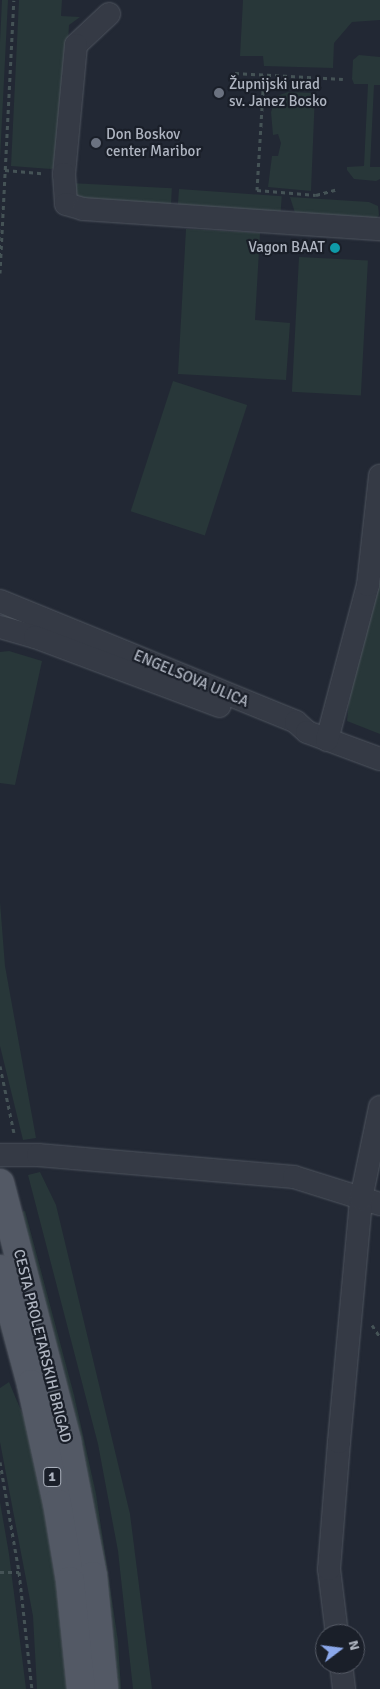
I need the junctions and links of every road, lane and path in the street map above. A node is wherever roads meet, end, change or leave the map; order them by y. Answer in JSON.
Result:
{"nodes":[{"id":1,"x":14,"y":0,"type":"edge"},
{"id":2,"x":109,"y":14,"type":"dead end"},
{"id":3,"x":235,"y":73,"type":"dead end"},
{"id":4,"x":264,"y":74,"type":"junction"},
{"id":5,"x":343,"y":79,"type":"dead end"},
{"id":6,"x":6,"y":170,"type":"junction"},
{"id":7,"x":64,"y":174,"type":"junction"},
{"id":8,"x":335,"y":190,"type":"dead end"},
{"id":9,"x":380,"y":229,"type":"edge"},
{"id":10,"x":0,"y":273,"type":"edge"},
{"id":11,"x":380,"y":476,"type":"edge"},
{"id":12,"x":0,"y":601,"type":"edge"},
{"id":13,"x":0,"y":627,"type":"edge"},
{"id":14,"x":317,"y":736,"type":"junction"},
{"id":15,"x":380,"y":759,"type":"edge"},
{"id":16,"x":0,"y":1066,"type":"edge"},
{"id":17,"x":380,"y":1107,"type":"edge"},
{"id":18,"x":14,"y":1137,"type":"dead end"},
{"id":19,"x":0,"y":1155,"type":"edge"},
{"id":20,"x":0,"y":1183,"type":"edge"},
{"id":21,"x":370,"y":1202,"type":"edge"},
{"id":22,"x":0,"y":1269,"type":"edge"},
{"id":23,"x":0,"y":1462,"type":"edge"},
{"id":24,"x":0,"y":1572,"type":"edge"},
{"id":25,"x":20,"y":1572,"type":"junction"},
{"id":26,"x":336,"y":1624,"type":"edge"},
{"id":27,"x":342,"y":1674,"type":"edge"},
{"id":28,"x":32,"y":1689,"type":"edge"},
{"id":29,"x":81,"y":1689,"type":"edge"},
{"id":30,"x":104,"y":1689,"type":"edge"},
{"id":31,"x":344,"y":1689,"type":"edge"}],
"edges":[{"from":1,"to":6,"type":"path"},
{"from":2,"to":7,"type":"street"},
{"from":3,"to":4,"type":"path"},
{"from":4,"to":5,"type":"path"},
{"from":4,"to":8,"type":"path"},
{"from":6,"to":7,"type":"path"},
{"from":6,"to":10,"type":"path"},
{"from":7,"to":9,"type":"street"},
{"from":11,"to":14,"type":"street"},
{"from":12,"to":14,"type":"street","name":"ENGELSOVA ULICA"},
{"from":13,"to":14,"type":"street"},
{"from":14,"to":15,"type":"street","name":"ENGELSOVA ULICA"},
{"from":16,"to":18,"type":"path"},
{"from":17,"to":21,"type":"street"},
{"from":19,"to":21,"type":"street"},
{"from":20,"to":30,"type":"main road","name":"CESTA PROLETARSKIH BRIGAD","number":"1"},
{"from":21,"to":26,"type":"street"},
{"from":22,"to":29,"type":"main road","name":"CESTA PROLETARSKIH BRIGAD","number":"1"},
{"from":23,"to":25,"type":"path"},
{"from":24,"to":25,"type":"path"},
{"from":25,"to":28,"type":"path"},
{"from":27,"to":31,"type":"street"}]}
